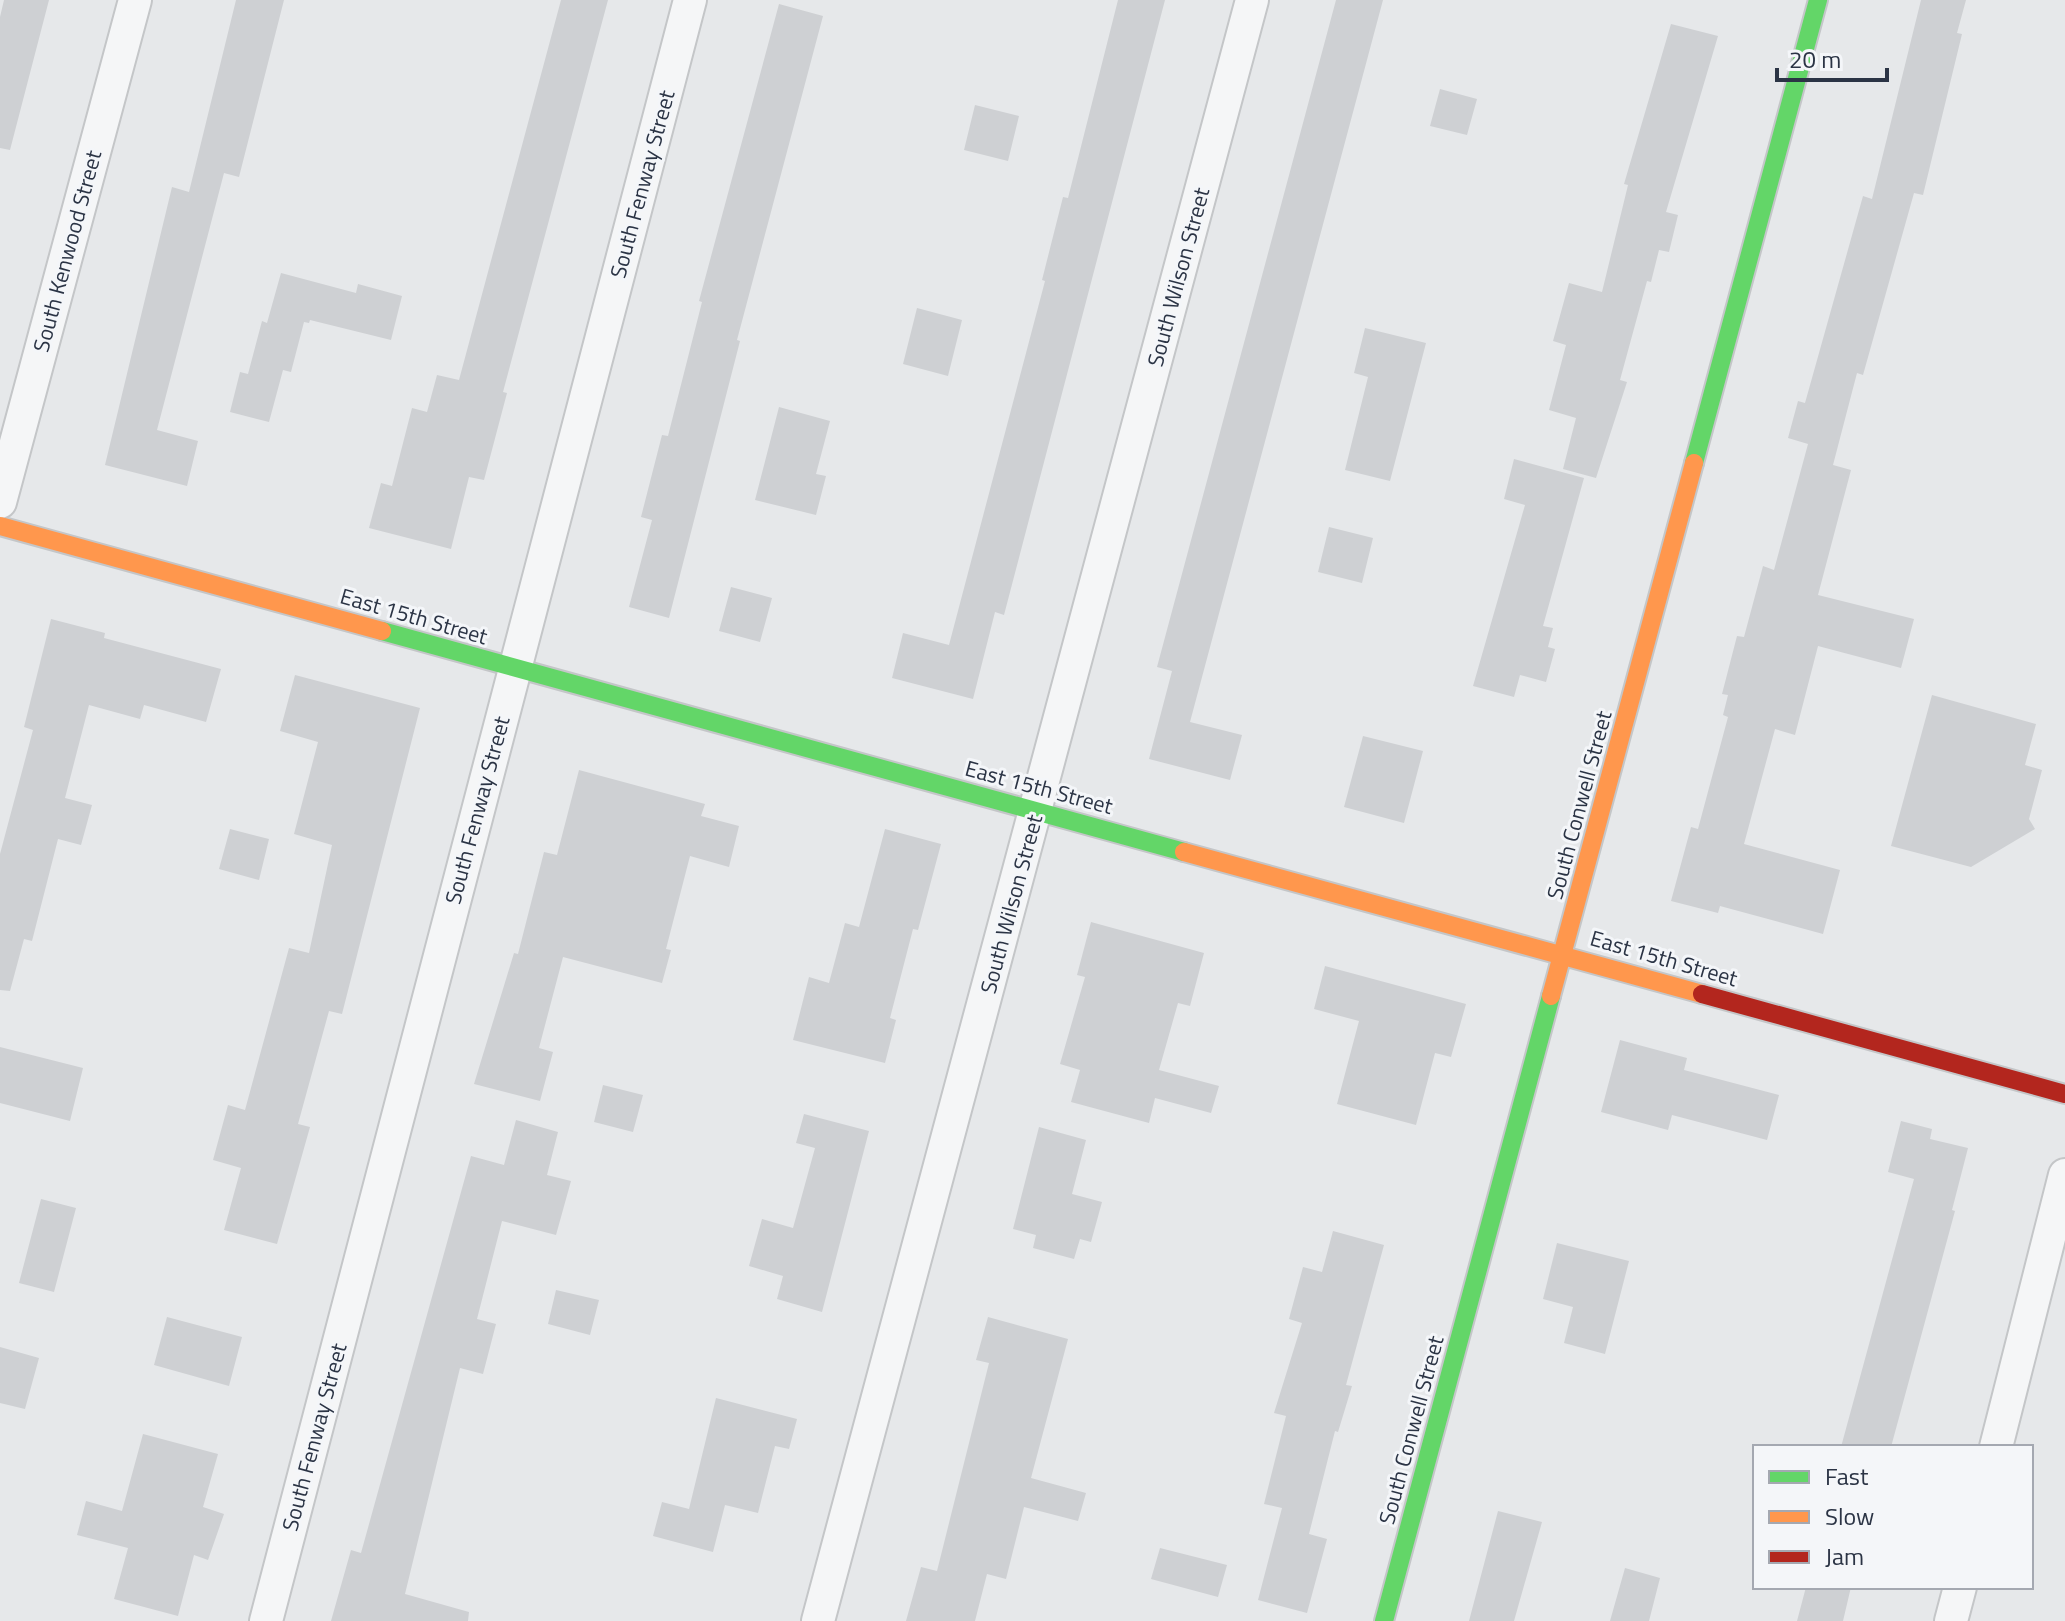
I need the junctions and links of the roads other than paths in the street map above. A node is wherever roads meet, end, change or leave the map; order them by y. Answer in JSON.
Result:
{"nodes":[{"id":1,"x":135,"y":0,"type":"edge"},
{"id":2,"x":690,"y":0,"type":"edge"},
{"id":3,"x":1252,"y":0,"type":"edge"},
{"id":4,"x":1818,"y":0,"type":"edge"},
{"id":5,"x":0,"y":502,"type":"edge"},
{"id":6,"x":0,"y":526,"type":"edge"},
{"id":7,"x":515,"y":668,"type":"junction"},
{"id":8,"x":1037,"y":811,"type":"junction"},
{"id":9,"x":1565,"y":954,"type":"junction"},
{"id":10,"x":2065,"y":1094,"type":"edge"},
{"id":11,"x":2065,"y":1175,"type":"edge"},
{"id":12,"x":1997,"y":1445,"type":"edge"},
{"id":13,"x":1959,"y":1589,"type":"edge"},
{"id":14,"x":266,"y":1621,"type":"edge"},
{"id":15,"x":818,"y":1621,"type":"edge"},
{"id":16,"x":1384,"y":1621,"type":"edge"},
{"id":17,"x":1951,"y":1621,"type":"edge"}],
"edges":[{"from":1,"to":5,"type":"street","name":"South Kenwood Street"},
{"from":2,"to":7,"type":"street","name":"South Fenway Street"},
{"from":3,"to":8,"type":"street","name":"South Wilson Street"},
{"from":4,"to":9,"type":"main road","name":"South Conwell Street"},
{"from":6,"to":7,"type":"main road","name":"East 15th Street"},
{"from":7,"to":8,"type":"main road","name":"East 15th Street"},
{"from":7,"to":14,"type":"street","name":"South Fenway Street"},
{"from":8,"to":9,"type":"main road","name":"East 15th Street"},
{"from":8,"to":15,"type":"street","name":"South Wilson Street"},
{"from":9,"to":10,"type":"main road","name":"East 15th Street"},
{"from":9,"to":16,"type":"main road","name":"South Conwell Street"},
{"from":11,"to":12,"type":"street"},
{"from":13,"to":17,"type":"street"}]}
